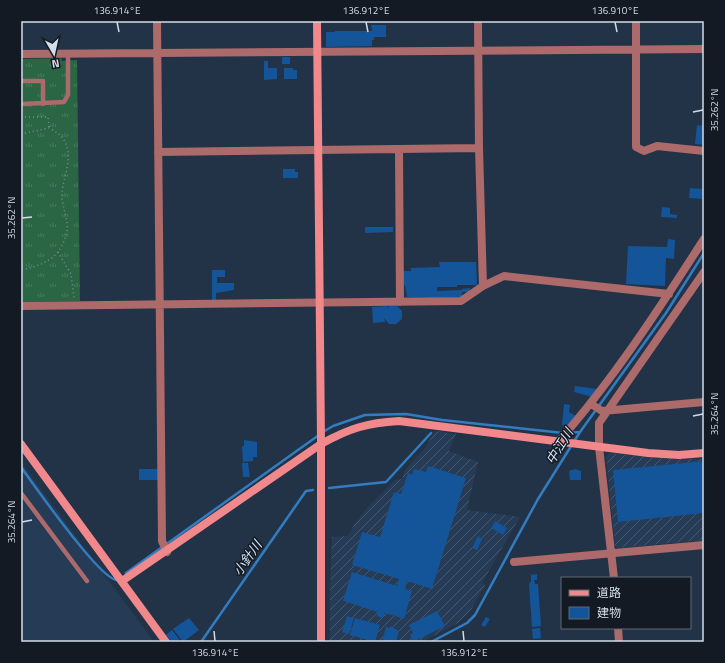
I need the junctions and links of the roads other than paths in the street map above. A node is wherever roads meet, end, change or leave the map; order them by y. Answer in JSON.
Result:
{"nodes":[{"id":1,"x":157,"y":21,"type":"edge"},
{"id":2,"x":317,"y":21,"type":"edge"},
{"id":3,"x":478,"y":21,"type":"edge"},
{"id":4,"x":636,"y":21,"type":"edge"},
{"id":5,"x":636,"y":48,"type":"junction"},
{"id":6,"x":704,"y":48,"type":"edge"},
{"id":7,"x":478,"y":50,"type":"junction"},
{"id":8,"x":318,"y":52,"type":"junction"},
{"id":9,"x":157,"y":53,"type":"junction"},
{"id":10,"x":21,"y":54,"type":"edge"},
{"id":11,"x":68,"y":54,"type":"junction"},
{"id":12,"x":21,"y":81,"type":"edge"},
{"id":13,"x":21,"y":104,"type":"edge"},
{"id":14,"x":43,"y":104,"type":"junction"},
{"id":15,"x":479,"y":148,"type":"junction"},
{"id":16,"x":319,"y":149,"type":"junction"},
{"id":17,"x":399,"y":149,"type":"junction"},
{"id":18,"x":704,"y":151,"type":"edge"},
{"id":19,"x":158,"y":152,"type":"junction"},
{"id":20,"x":704,"y":239,"type":"edge"},
{"id":21,"x":704,"y":272,"type":"edge"},
{"id":22,"x":483,"y":286,"type":"junction"},
{"id":23,"x":669,"y":294,"type":"junction"},
{"id":24,"x":320,"y":302,"type":"junction"},
{"id":25,"x":400,"y":302,"type":"junction"},
{"id":26,"x":160,"y":304,"type":"junction"},
{"id":27,"x":21,"y":306,"type":"edge"},
{"id":28,"x":704,"y":402,"type":"edge"},
{"id":29,"x":591,"y":404,"type":"junction"},
{"id":30,"x":605,"y":411,"type":"junction"},
{"id":31,"x":321,"y":442,"type":"junction"},
{"id":32,"x":560,"y":442,"type":"junction"},
{"id":33,"x":21,"y":444,"type":"edge"},
{"id":34,"x":599,"y":447,"type":"junction"},
{"id":35,"x":704,"y":453,"type":"edge"},
{"id":36,"x":21,"y":492,"type":"edge"},
{"id":37,"x":704,"y":545,"type":"edge"},
{"id":38,"x":166,"y":551,"type":"junction"},
{"id":39,"x":612,"y":553,"type":"junction"},
{"id":40,"x":514,"y":562,"type":"dead end"},
{"id":41,"x":614,"y":577,"type":"edge"},
{"id":42,"x":86,"y":581,"type":"dead end"},
{"id":43,"x":122,"y":581,"type":"junction"},
{"id":44,"x":618,"y":629,"type":"edge"},
{"id":45,"x":166,"y":642,"type":"edge"},
{"id":46,"x":321,"y":642,"type":"edge"},
{"id":47,"x":619,"y":642,"type":"edge"}],
"edges":[{"from":1,"to":9,"type":"street"},
{"from":2,"to":8,"type":"street"},
{"from":3,"to":7,"type":"street"},
{"from":4,"to":5,"type":"street"},
{"from":5,"to":6,"type":"street"},
{"from":5,"to":7,"type":"street"},
{"from":5,"to":18,"type":"street"},
{"from":7,"to":8,"type":"street"},
{"from":7,"to":15,"type":"street"},
{"from":8,"to":9,"type":"street"},
{"from":8,"to":16,"type":"street"},
{"from":9,"to":11,"type":"street"},
{"from":9,"to":19,"type":"street"},
{"from":10,"to":11,"type":"street"},
{"from":11,"to":14,"type":"lane"},
{"from":12,"to":14,"type":"lane"},
{"from":13,"to":14,"type":"lane"},
{"from":15,"to":17,"type":"street"},
{"from":15,"to":22,"type":"street"},
{"from":16,"to":17,"type":"street"},
{"from":16,"to":19,"type":"street"},
{"from":16,"to":24,"type":"street"},
{"from":17,"to":25,"type":"street"},
{"from":19,"to":26,"type":"street"},
{"from":20,"to":23,"type":"street"},
{"from":21,"to":30,"type":"street"},
{"from":22,"to":23,"type":"street"},
{"from":22,"to":25,"type":"street"},
{"from":23,"to":29,"type":"street"},
{"from":24,"to":25,"type":"street"},
{"from":24,"to":26,"type":"street"},
{"from":24,"to":31,"type":"street"},
{"from":26,"to":27,"type":"street"},
{"from":26,"to":38,"type":"street"},
{"from":28,"to":30,"type":"street"},
{"from":29,"to":30,"type":"street"},
{"from":29,"to":32,"type":"street"},
{"from":30,"to":34,"type":"street"},
{"from":31,"to":32,"type":"street"},
{"from":31,"to":38,"type":"street"},
{"from":31,"to":46,"type":"street"},
{"from":32,"to":34,"type":"street"},
{"from":33,"to":43,"type":"street"},
{"from":34,"to":35,"type":"street"},
{"from":34,"to":39,"type":"street"},
{"from":36,"to":42,"type":"lane"},
{"from":37,"to":39,"type":"street"},
{"from":38,"to":43,"type":"street"},
{"from":39,"to":40,"type":"street"},
{"from":39,"to":41,"type":"street"},
{"from":43,"to":45,"type":"street"},
{"from":44,"to":47,"type":"street"}]}
